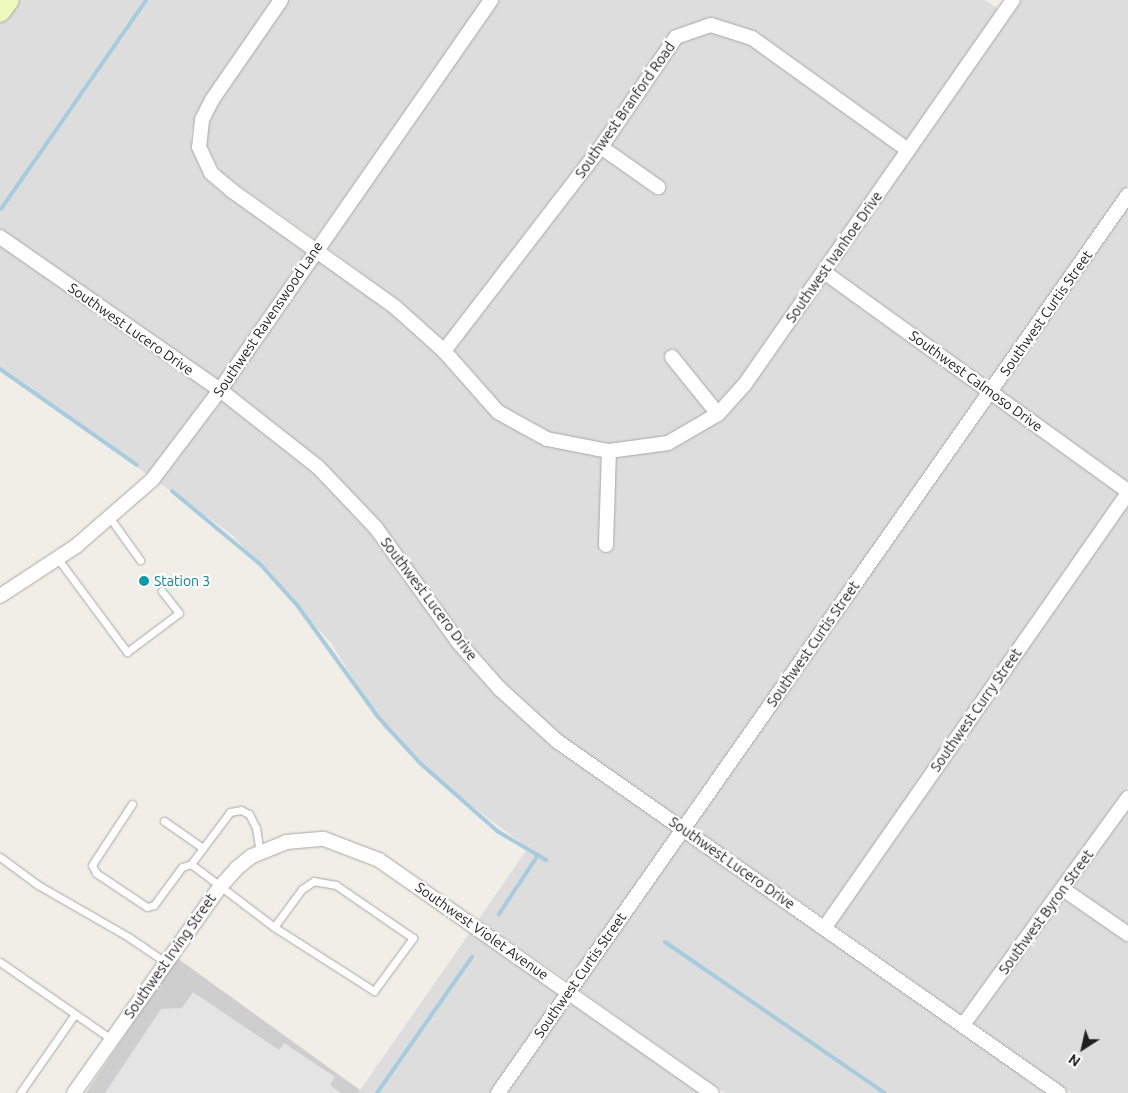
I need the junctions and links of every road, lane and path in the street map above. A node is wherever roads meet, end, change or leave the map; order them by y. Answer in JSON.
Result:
{"nodes":[{"id":1,"x":9,"y":0,"type":"edge"},
{"id":2,"x":281,"y":0,"type":"edge"},
{"id":3,"x":492,"y":0,"type":"edge"},
{"id":4,"x":1006,"y":2,"type":"edge"},
{"id":5,"x":0,"y":12,"type":"edge"},
{"id":6,"x":601,"y":147,"type":"junction"},
{"id":7,"x":908,"y":150,"type":"junction"},
{"id":8,"x":658,"y":188,"type":"dead end"},
{"id":9,"x":1128,"y":195,"type":"edge"},
{"id":10,"x":0,"y":237,"type":"edge"},
{"id":11,"x":316,"y":248,"type":"junction"},
{"id":12,"x":824,"y":272,"type":"junction"},
{"id":13,"x":444,"y":350,"type":"junction"},
{"id":14,"x":672,"y":357,"type":"dead end"},
{"id":15,"x":220,"y":390,"type":"junction"},
{"id":16,"x":991,"y":392,"type":"junction"},
{"id":17,"x":718,"y":414,"type":"junction"},
{"id":18,"x":610,"y":451,"type":"junction"},
{"id":19,"x":1128,"y":492,"type":"edge"},
{"id":20,"x":110,"y":518,"type":"junction"},
{"id":21,"x":606,"y":545,"type":"dead end"},
{"id":22,"x":58,"y":559,"type":"junction"},
{"id":23,"x":140,"y":560,"type":"dead end"},
{"id":24,"x":162,"y":591,"type":"dead end"},
{"id":25,"x":0,"y":596,"type":"edge"},
{"id":26,"x":1128,"y":798,"type":"edge"},
{"id":27,"x":132,"y":804,"type":"dead end"},
{"id":28,"x":164,"y":821,"type":"dead end"},
{"id":29,"x":682,"y":829,"type":"junction"},
{"id":30,"x":286,"y":842,"type":"joint"},
{"id":31,"x":203,"y":848,"type":"junction"},
{"id":32,"x":260,"y":853,"type":"junction"},
{"id":33,"x":0,"y":857,"type":"edge"},
{"id":34,"x":191,"y":864,"type":"junction"},
{"id":35,"x":220,"y":887,"type":"junction"},
{"id":36,"x":1063,"y":889,"type":"junction"},
{"id":37,"x":274,"y":927,"type":"junction"},
{"id":38,"x":825,"y":927,"type":"junction"},
{"id":39,"x":1128,"y":934,"type":"edge"},
{"id":40,"x":0,"y":962,"type":"edge"},
{"id":41,"x":165,"y":962,"type":"junction"},
{"id":42,"x":569,"y":991,"type":"junction"},
{"id":43,"x":75,"y":1014,"type":"junction"},
{"id":44,"x":963,"y":1025,"type":"junction"},
{"id":45,"x":111,"y":1039,"type":"junction"},
{"id":46,"x":20,"y":1093,"type":"edge"},
{"id":47,"x":74,"y":1093,"type":"edge"},
{"id":48,"x":498,"y":1093,"type":"edge"},
{"id":49,"x":711,"y":1093,"type":"edge"},
{"id":50,"x":1059,"y":1093,"type":"edge"}],
"edges":[{"from":1,"to":5,"type":"main road"},
{"from":2,"to":11,"type":"street","name":"Southwest Ivanhoe Drive"},
{"from":3,"to":11,"type":"street","name":"Southwest Ravenswood Lane"},
{"from":4,"to":7,"type":"street","name":"Southwest Ivanhoe Drive"},
{"from":6,"to":7,"type":"street","name":"Southwest Branford Road"},
{"from":6,"to":8,"type":"street"},
{"from":6,"to":13,"type":"street","name":"Southwest Branford Road"},
{"from":7,"to":12,"type":"street","name":"Southwest Ivanhoe Drive"},
{"from":9,"to":16,"type":"street","name":"Southwest Curtis Street"},
{"from":10,"to":15,"type":"street","name":"Southwest Lucero Drive"},
{"from":11,"to":13,"type":"street","name":"Southwest Ivanhoe Drive"},
{"from":11,"to":15,"type":"street","name":"Southwest Ravenswood Lane"},
{"from":12,"to":16,"type":"street","name":"Southwest Calmoso Drive"},
{"from":12,"to":17,"type":"street","name":"Southwest Ivanhoe Drive"},
{"from":13,"to":18,"type":"street","name":"Southwest Ivanhoe Drive"},
{"from":14,"to":17,"type":"street"},
{"from":15,"to":20,"type":"street","name":"Southwest Ravenswood Lane"},
{"from":15,"to":29,"type":"street","name":"Southwest Lucero Drive"},
{"from":16,"to":19,"type":"street","name":"Southwest Calmoso Drive"},
{"from":16,"to":29,"type":"street","name":"Southwest Curtis Street"},
{"from":17,"to":18,"type":"street","name":"Southwest Ivanhoe Drive"},
{"from":18,"to":21,"type":"street"},
{"from":19,"to":38,"type":"street","name":"Southwest Curry Street"},
{"from":20,"to":22,"type":"street","name":"Southwest Ravenswood Lane"},
{"from":20,"to":23,"type":"lane"},
{"from":22,"to":24,"type":"lane"},
{"from":22,"to":25,"type":"street","name":"Southwest Ravenswood Lane"},
{"from":26,"to":36,"type":"street","name":"Southwest Byron Street"},
{"from":27,"to":34,"type":"lane"},
{"from":28,"to":31,"type":"lane"},
{"from":29,"to":38,"type":"street","name":"Southwest Lucero Drive"},
{"from":29,"to":42,"type":"street","name":"Southwest Curtis Street"},
{"from":30,"to":32,"type":"street","name":"Southwest Irving Street"},
{"from":30,"to":42,"type":"street","name":"Southwest Violet Avenue"},
{"from":31,"to":32,"type":"lane"},
{"from":31,"to":34,"type":"lane"},
{"from":32,"to":35,"type":"street","name":"Southwest Irving Street"},
{"from":33,"to":41,"type":"lane"},
{"from":34,"to":35,"type":"lane"},
{"from":35,"to":37,"type":"lane"},
{"from":35,"to":41,"type":"street","name":"Southwest Irving Street"},
{"from":36,"to":39,"type":"street"},
{"from":36,"to":44,"type":"street","name":"Southwest Byron Street"},
{"from":37,"to":37,"type":"lane"},
{"from":38,"to":44,"type":"street","name":"Southwest Lucero Drive"},
{"from":40,"to":43,"type":"lane"},
{"from":41,"to":45,"type":"street","name":"Southwest Irving Street"},
{"from":42,"to":48,"type":"street","name":"Southwest Curtis Street"},
{"from":42,"to":49,"type":"street","name":"Southwest Violet Avenue"},
{"from":43,"to":45,"type":"lane"},
{"from":43,"to":46,"type":"lane"},
{"from":44,"to":50,"type":"street","name":"Southwest Lucero Drive"},
{"from":45,"to":47,"type":"street","name":"Southwest Irving Street"}]}
